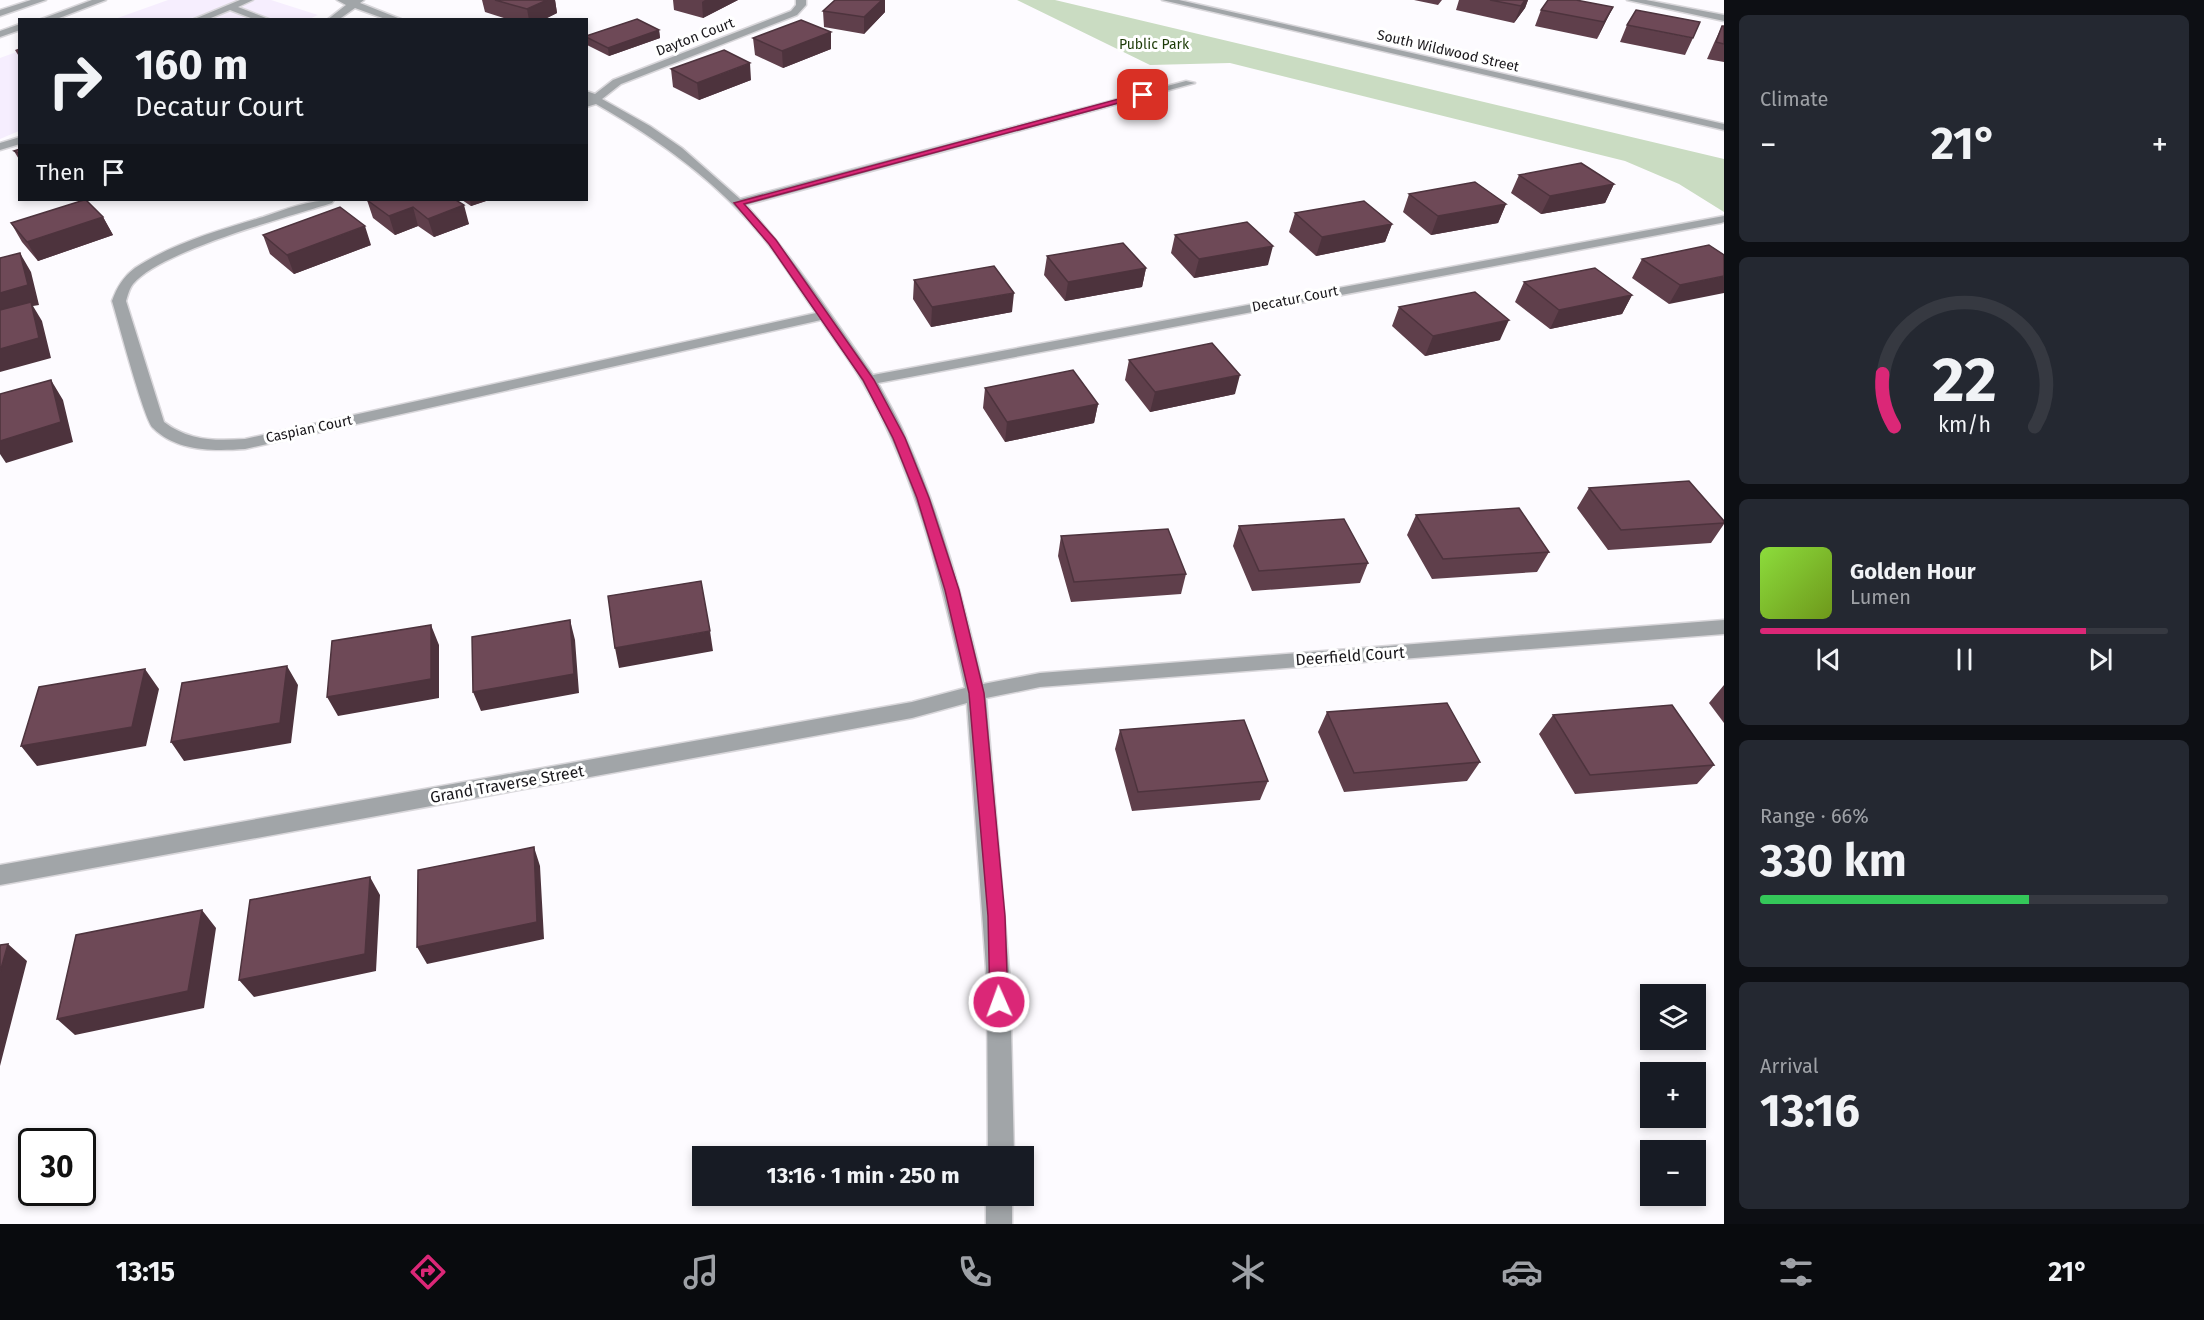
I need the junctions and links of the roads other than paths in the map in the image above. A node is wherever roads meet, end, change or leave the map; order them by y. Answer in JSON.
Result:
{"nodes":[{"id":1,"x":41,"y":0,"type":"edge"},
{"id":2,"x":101,"y":0,"type":"edge"},
{"id":3,"x":248,"y":0,"type":"edge"},
{"id":4,"x":342,"y":0,"type":"edge"},
{"id":5,"x":801,"y":0,"type":"edge"},
{"id":6,"x":1167,"y":0,"type":"edge"},
{"id":7,"x":1632,"y":0,"type":"edge"},
{"id":8,"x":356,"y":2,"type":"edge"},
{"id":9,"x":229,"y":7,"type":"junction"},
{"id":10,"x":0,"y":13,"type":"edge"},
{"id":11,"x":54,"y":18,"type":"edge"},
{"id":12,"x":201,"y":18,"type":"edge"},
{"id":13,"x":261,"y":18,"type":"edge"},
{"id":14,"x":335,"y":18,"type":"edge"},
{"id":15,"x":394,"y":18,"type":"edge"},
{"id":16,"x":1724,"y":18,"type":"edge"},
{"id":17,"x":18,"y":28,"type":"edge"},
{"id":18,"x":0,"y":34,"type":"edge"},
{"id":19,"x":1190,"y":82,"type":"dead end"},
{"id":20,"x":590,"y":100,"type":"edge"},
{"id":21,"x":1724,"y":128,"type":"edge"},
{"id":22,"x":18,"y":141,"type":"edge"},
{"id":23,"x":0,"y":147,"type":"edge"},
{"id":24,"x":325,"y":201,"type":"edge"},
{"id":25,"x":738,"y":203,"type":"junction"},
{"id":26,"x":1721,"y":219,"type":"dead end"},
{"id":27,"x":825,"y":315,"type":"junction"},
{"id":28,"x":869,"y":380,"type":"junction"},
{"id":29,"x":1724,"y":627,"type":"edge"},
{"id":30,"x":976,"y":693,"type":"junction"},
{"id":31,"x":0,"y":875,"type":"edge"},
{"id":32,"x":1000,"y":1146,"type":"edge"},
{"id":33,"x":999,"y":1206,"type":"edge"},
{"id":34,"x":999,"y":1224,"type":"edge"}],
"edges":[{"from":1,"to":10,"type":"street"},
{"from":2,"to":11,"type":"street"},
{"from":3,"to":9,"type":"street"},
{"from":4,"to":8,"type":"street"},
{"from":5,"to":20,"type":"street","name":"Dayton Court"},
{"from":6,"to":21,"type":"street","name":"South Wildwood Street"},
{"from":7,"to":16,"type":"street"},
{"from":8,"to":14,"type":"street"},
{"from":8,"to":15,"type":"street"},
{"from":9,"to":12,"type":"street"},
{"from":9,"to":13,"type":"street"},
{"from":17,"to":18,"type":"street"},
{"from":19,"to":25,"type":"street"},
{"from":20,"to":25,"type":"street"},
{"from":22,"to":23,"type":"street"},
{"from":24,"to":27,"type":"street","name":"Caspian Court"},
{"from":25,"to":27,"type":"street"},
{"from":26,"to":28,"type":"street","name":"Decatur Court"},
{"from":27,"to":28,"type":"street"},
{"from":28,"to":30,"type":"street"},
{"from":29,"to":30,"type":"street","name":"Deerfield Court"},
{"from":30,"to":31,"type":"street","name":"Grand Traverse Street"},
{"from":30,"to":32,"type":"street"},
{"from":33,"to":34,"type":"street"}]}
